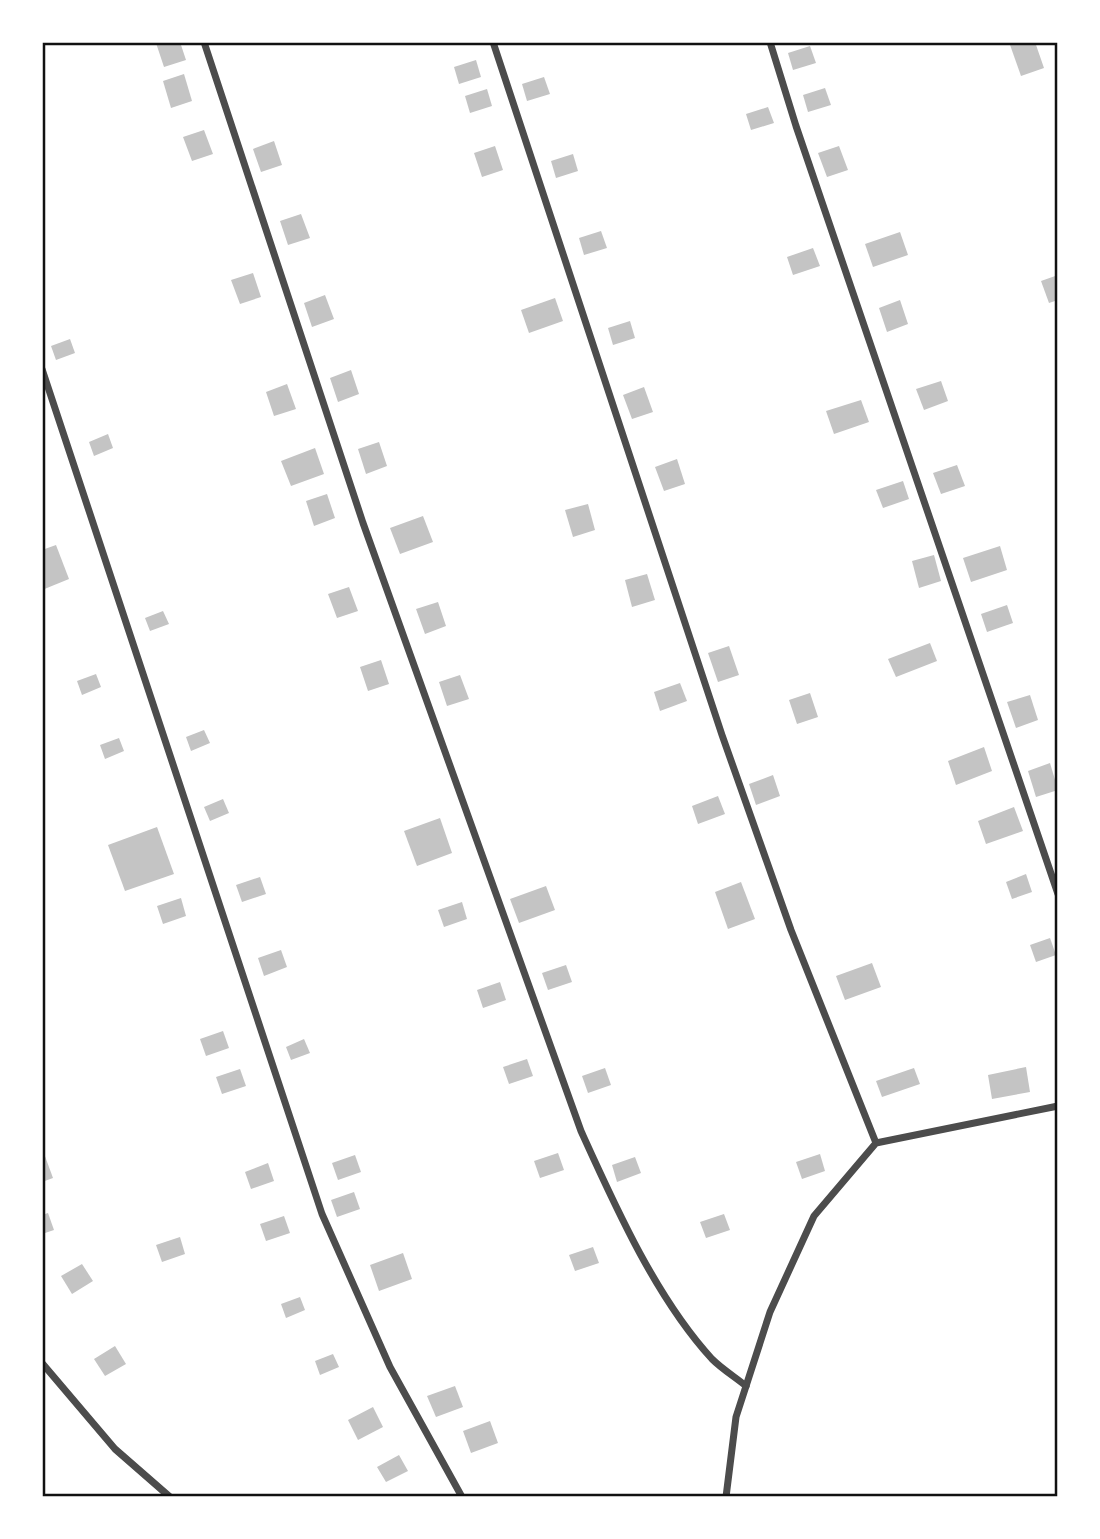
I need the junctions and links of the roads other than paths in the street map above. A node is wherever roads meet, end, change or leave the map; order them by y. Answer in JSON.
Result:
{"nodes":[{"id":1,"x":204,"y":42,"type":"edge"},
{"id":2,"x":493,"y":42,"type":"edge"},
{"id":3,"x":770,"y":42,"type":"edge"},
{"id":4,"x":42,"y":369,"type":"edge"},
{"id":5,"x":1058,"y":894,"type":"edge"},
{"id":6,"x":1058,"y":1106,"type":"edge"},
{"id":7,"x":876,"y":1143,"type":"junction"},
{"id":8,"x":42,"y":1363,"type":"edge"},
{"id":9,"x":746,"y":1386,"type":"junction"},
{"id":10,"x":170,"y":1497,"type":"edge"},
{"id":11,"x":462,"y":1497,"type":"edge"},
{"id":12,"x":726,"y":1497,"type":"edge"}],
"edges":[{"from":1,"to":9,"type":"street"},
{"from":2,"to":7,"type":"street"},
{"from":3,"to":5,"type":"street"},
{"from":4,"to":11,"type":"street"},
{"from":6,"to":7,"type":"street"},
{"from":7,"to":9,"type":"street"},
{"from":8,"to":10,"type":"street"},
{"from":9,"to":12,"type":"street"}]}
